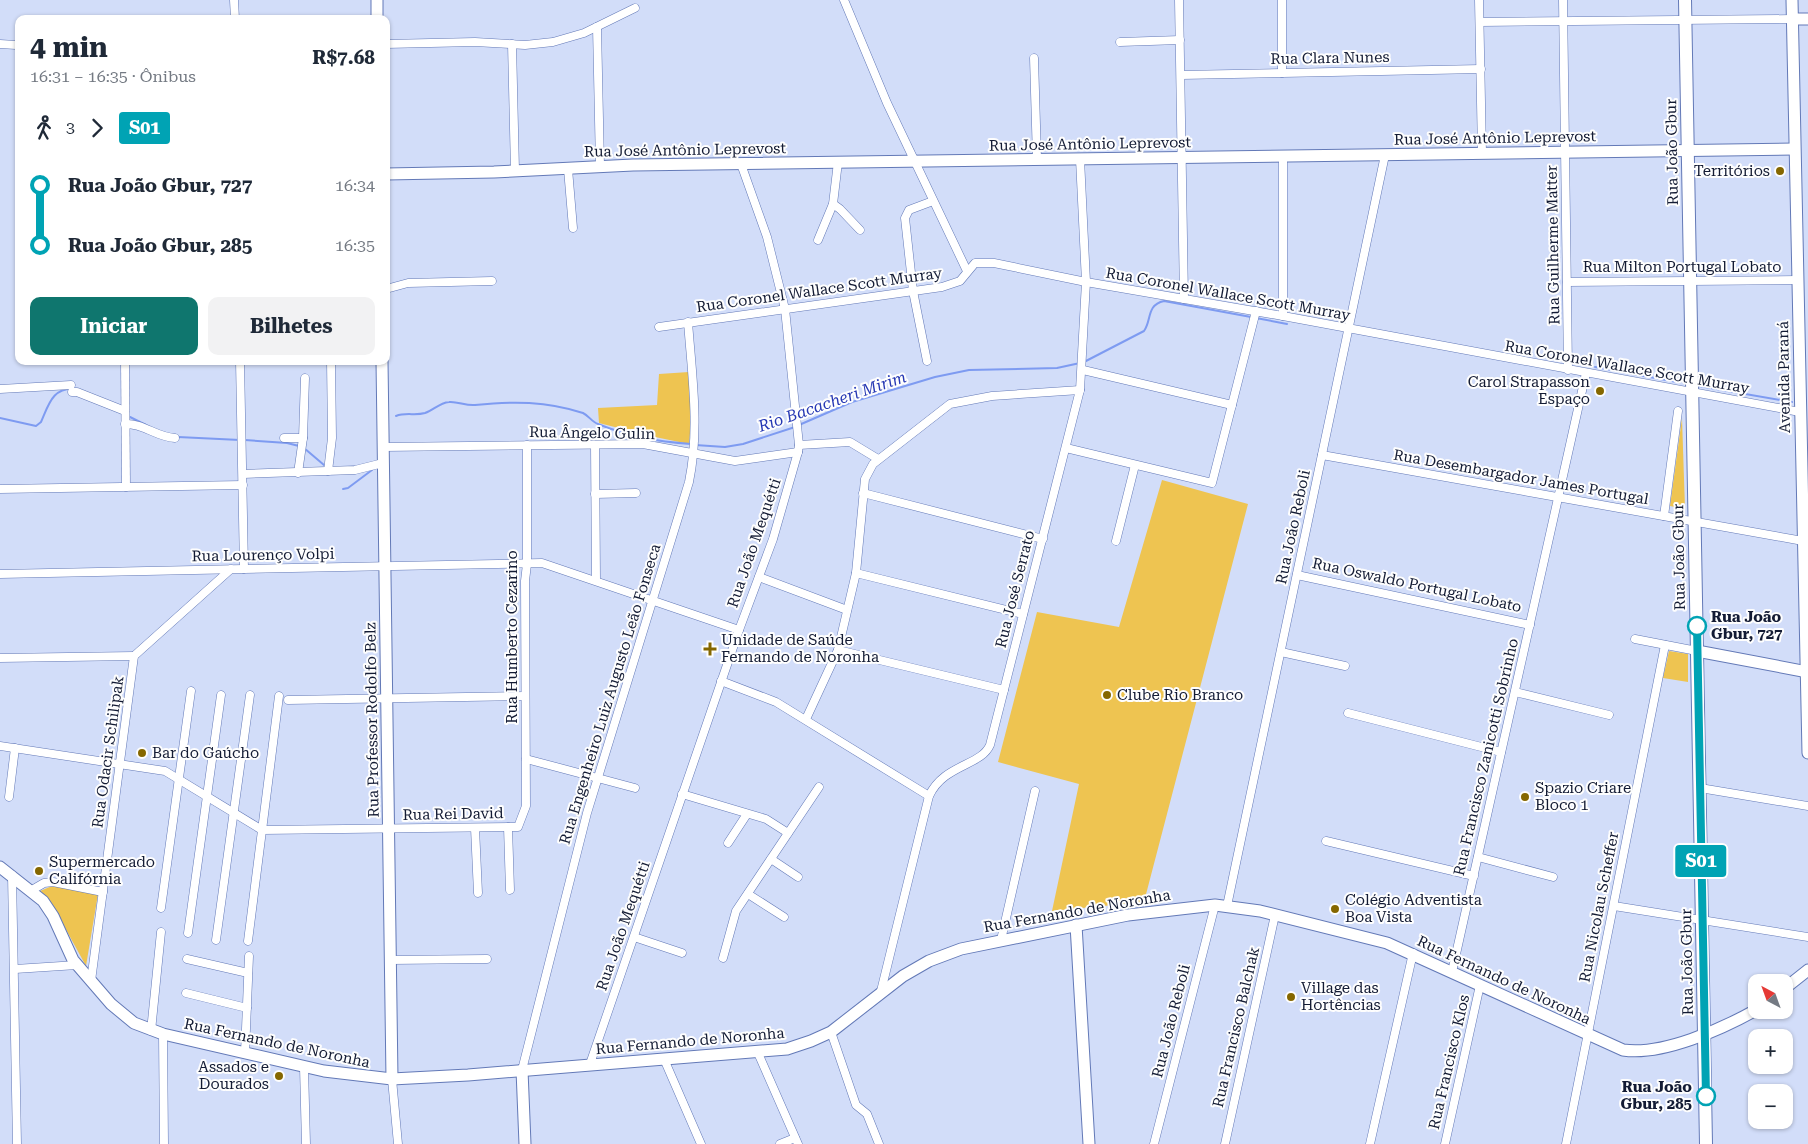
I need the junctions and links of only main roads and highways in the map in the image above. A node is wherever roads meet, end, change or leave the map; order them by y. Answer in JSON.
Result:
{"nodes":[{"id":1,"x":1685,"y":0,"type":"edge"},
{"id":2,"x":1706,"y":1144,"type":"edge"}],
"edges":[{"from":1,"to":2,"type":"main road","name":"Rua João Gbur"}]}
